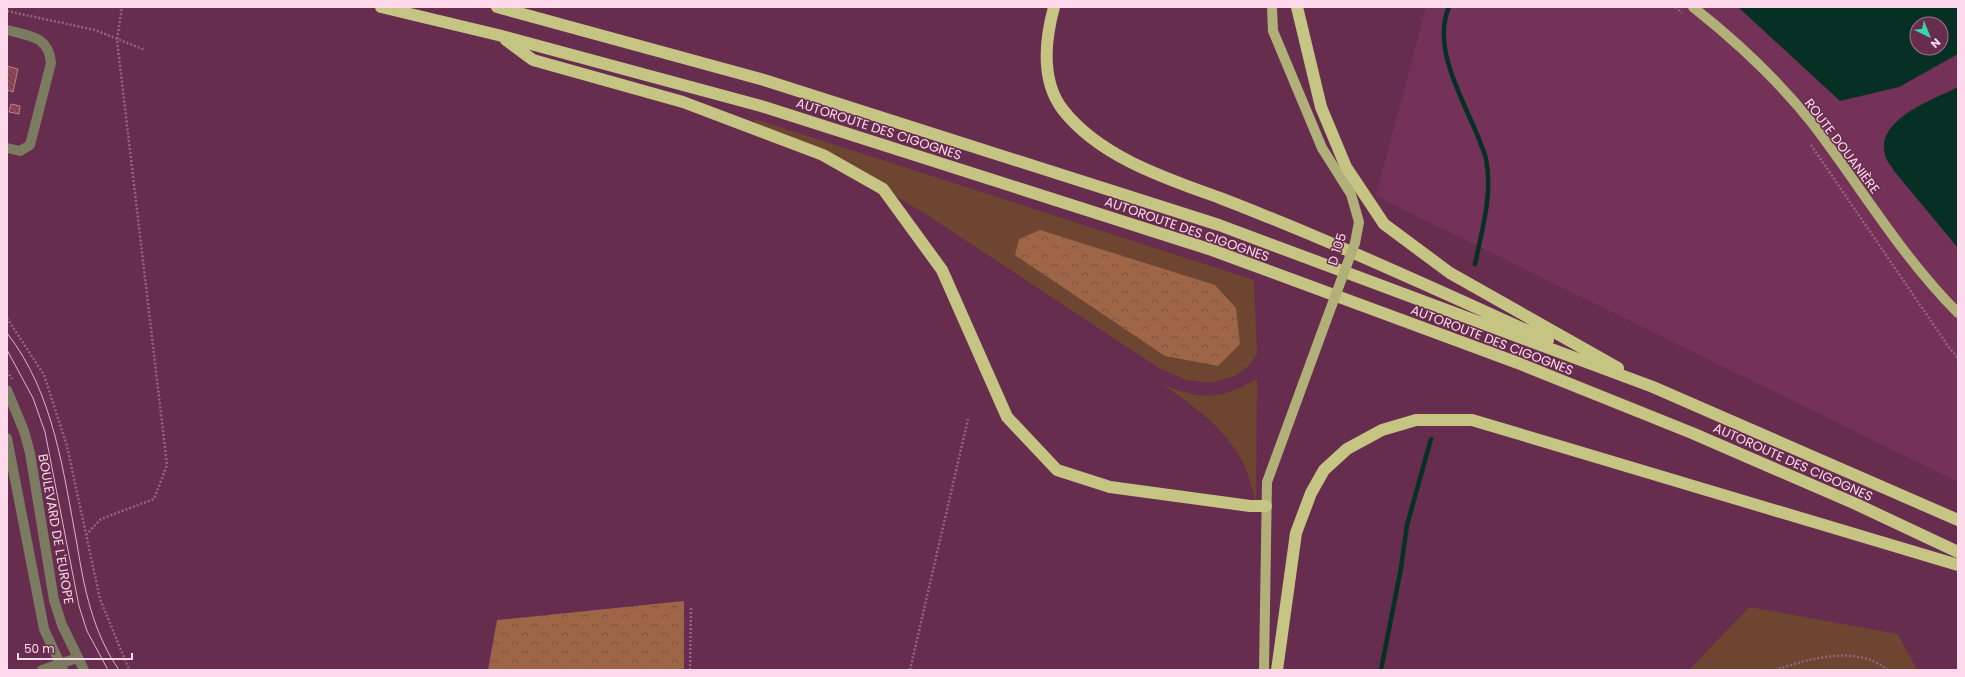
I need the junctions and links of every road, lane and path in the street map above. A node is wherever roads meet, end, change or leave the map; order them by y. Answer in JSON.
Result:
{"nodes":[{"id":1,"x":122,"y":7,"type":"edge"},
{"id":2,"x":381,"y":7,"type":"edge"},
{"id":3,"x":497,"y":7,"type":"edge"},
{"id":4,"x":1054,"y":7,"type":"edge"},
{"id":5,"x":1272,"y":7,"type":"edge"},
{"id":6,"x":1297,"y":7,"type":"edge"},
{"id":7,"x":1675,"y":7,"type":"edge"},
{"id":8,"x":1693,"y":7,"type":"edge"},
{"id":9,"x":7,"y":11,"type":"edge"},
{"id":10,"x":1686,"y":15,"type":"dead end"},
{"id":11,"x":7,"y":30,"type":"edge"},
{"id":12,"x":498,"y":35,"type":"junction"},
{"id":13,"x":117,"y":40,"type":"junction"},
{"id":14,"x":145,"y":50,"type":"dead end"},
{"id":15,"x":1806,"y":138,"type":"dead end"},
{"id":16,"x":7,"y":148,"type":"edge"},
{"id":17,"x":1958,"y":313,"type":"edge"},
{"id":18,"x":7,"y":318,"type":"edge"},
{"id":19,"x":1958,"y":358,"type":"edge"},
{"id":20,"x":1653,"y":387,"type":"junction"},
{"id":21,"x":7,"y":390,"type":"edge"},
{"id":22,"x":968,"y":419,"type":"dead end"},
{"id":23,"x":7,"y":438,"type":"edge"},
{"id":24,"x":1266,"y":506,"type":"junction"},
{"id":25,"x":1958,"y":520,"type":"edge"},
{"id":26,"x":86,"y":535,"type":"junction"},
{"id":27,"x":1958,"y":552,"type":"edge"},
{"id":28,"x":1958,"y":565,"type":"edge"},
{"id":29,"x":691,"y":607,"type":"dead end"},
{"id":30,"x":77,"y":658,"type":"junction"},
{"id":31,"x":61,"y":667,"type":"edge"},
{"id":32,"x":42,"y":670,"type":"edge"},
{"id":33,"x":84,"y":670,"type":"edge"},
{"id":34,"x":131,"y":670,"type":"edge"},
{"id":35,"x":690,"y":670,"type":"edge"},
{"id":36,"x":910,"y":670,"type":"edge"},
{"id":37,"x":1264,"y":670,"type":"edge"},
{"id":38,"x":1277,"y":670,"type":"edge"},
{"id":39,"x":1775,"y":670,"type":"edge"},
{"id":40,"x":1888,"y":670,"type":"edge"}],
"edges":[{"from":1,"to":13,"type":"path"},
{"from":2,"to":12,"type":"highway","name":"AUTOROUTE DES CIGOGNES"},
{"from":3,"to":20,"type":"highway","name":"AUTOROUTE DES CIGOGNES"},
{"from":4,"to":20,"type":"highway"},
{"from":5,"to":24,"type":"main road","name":"D 105","bridge":true},
{"from":6,"to":20,"type":"highway"},
{"from":7,"to":10,"type":"path"},
{"from":8,"to":17,"type":"main road","name":"ROUTE DOUANIÈRE"},
{"from":9,"to":13,"type":"path"},
{"from":11,"to":16,"type":"street"},
{"from":12,"to":24,"type":"highway"},
{"from":12,"to":27,"type":"highway","name":"AUTOROUTE DES CIGOGNES"},
{"from":13,"to":14,"type":"path"},
{"from":13,"to":26,"type":"path"},
{"from":15,"to":19,"type":"path"},
{"from":18,"to":26,"type":"path"},
{"from":20,"to":25,"type":"highway","name":"AUTOROUTE DES CIGOGNES"},
{"from":21,"to":30,"type":"street","name":"BOULEVARD DE L'EUROPE"},
{"from":22,"to":36,"type":"path"},
{"from":23,"to":31,"type":"street"},
{"from":24,"to":37,"type":"main road","name":"D 105"},
{"from":26,"to":34,"type":"path"},
{"from":28,"to":38,"type":"highway"},
{"from":29,"to":35,"type":"path"},
{"from":30,"to":31,"type":"street"},
{"from":30,"to":33,"type":"street","name":"BOULEVARD DE L'EUROPE"},
{"from":31,"to":32,"type":"street"},
{"from":39,"to":40,"type":"path"}]}
